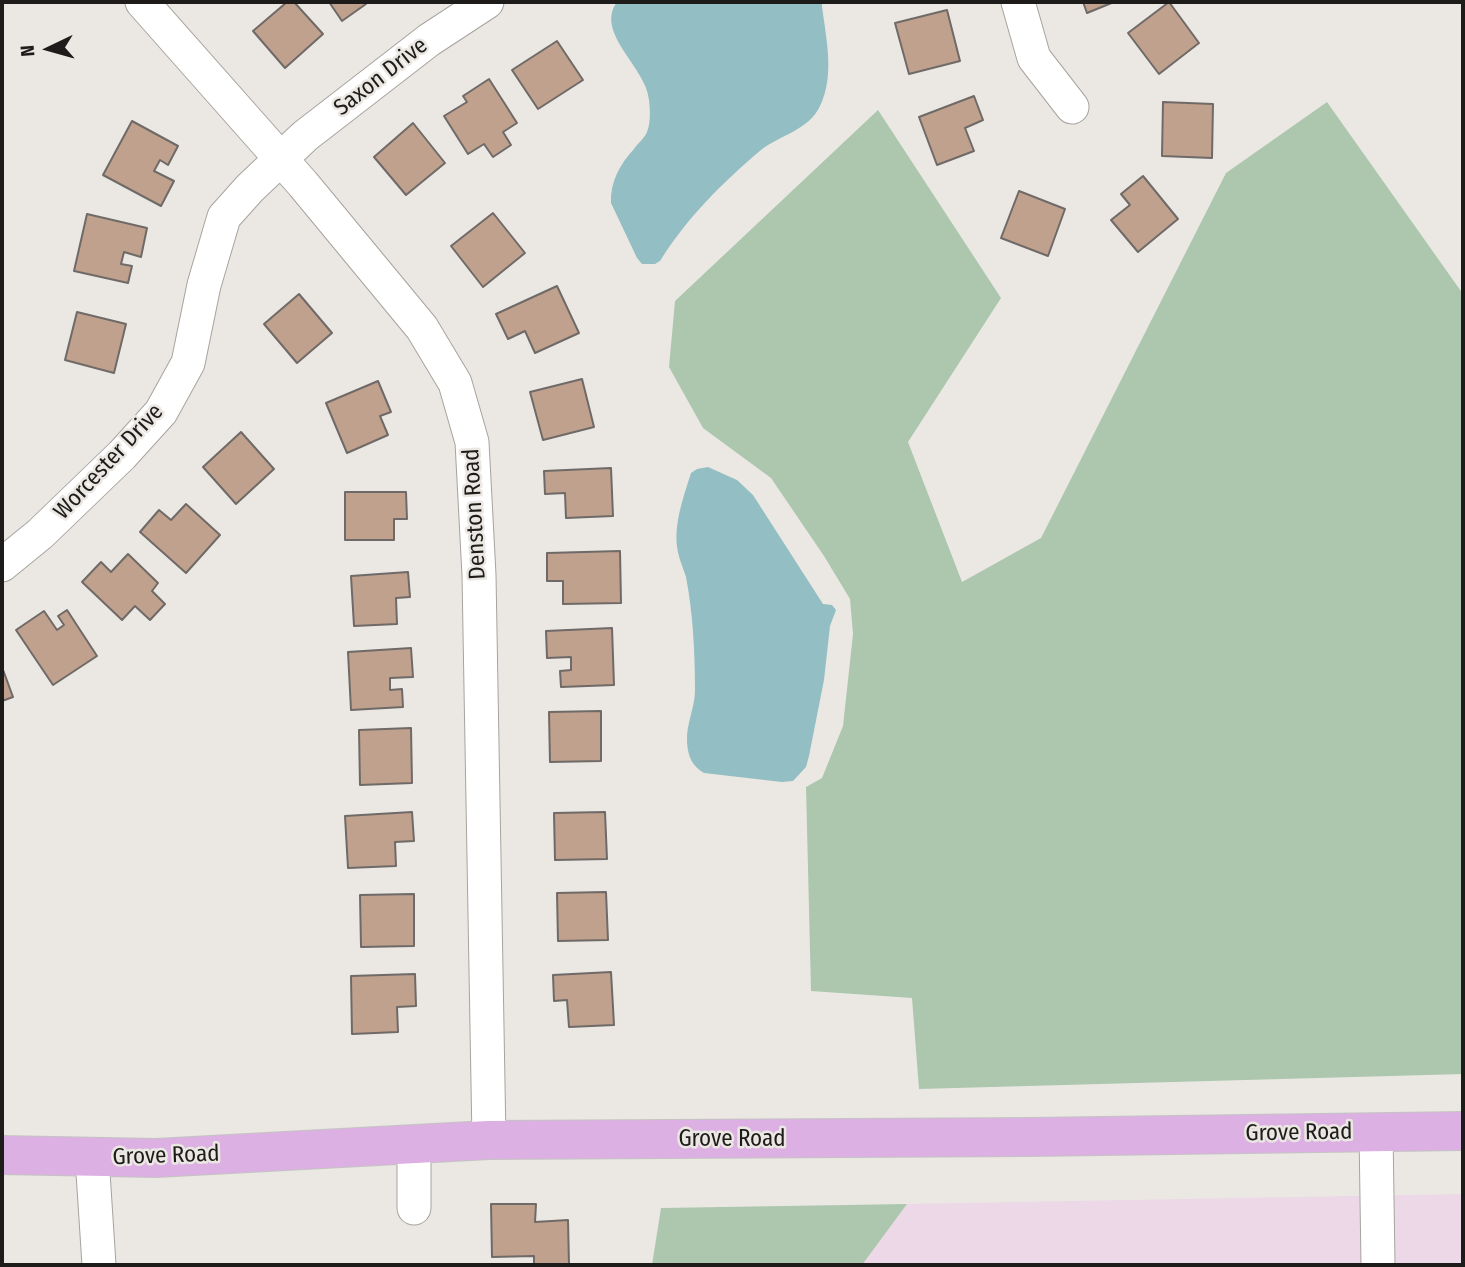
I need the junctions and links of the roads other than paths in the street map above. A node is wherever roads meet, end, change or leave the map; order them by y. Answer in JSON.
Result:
{"nodes":[{"id":1,"x":142,"y":2,"type":"edge"},
{"id":2,"x":487,"y":2,"type":"edge"},
{"id":3,"x":1018,"y":2,"type":"edge"},
{"id":4,"x":1072,"y":107,"type":"dead end"},
{"id":5,"x":279,"y":160,"type":"junction"},
{"id":6,"x":2,"y":565,"type":"edge"},
{"id":7,"x":1463,"y":1131,"type":"edge"},
{"id":8,"x":1376,"y":1132,"type":"junction"},
{"id":9,"x":489,"y":1140,"type":"junction"},
{"id":10,"x":414,"y":1143,"type":"junction"},
{"id":11,"x":2,"y":1155,"type":"edge"},
{"id":12,"x":92,"y":1157,"type":"junction"},
{"id":13,"x":414,"y":1208,"type":"dead end"},
{"id":14,"x":99,"y":1265,"type":"edge"},
{"id":15,"x":1378,"y":1265,"type":"edge"}],
"edges":[{"from":1,"to":5,"type":"street","name":"Denston Road"},
{"from":2,"to":5,"type":"street","name":"Saxon Drive"},
{"from":3,"to":4,"type":"street"},
{"from":5,"to":6,"type":"street","name":"Worcester Drive"},
{"from":5,"to":9,"type":"street","name":"Denston Road"},
{"from":7,"to":8,"type":"main road","name":"Grove Road"},
{"from":8,"to":9,"type":"main road","name":"Grove Road"},
{"from":8,"to":15,"type":"street"},
{"from":9,"to":10,"type":"main road","name":"Grove Road"},
{"from":10,"to":12,"type":"main road","name":"Grove Road"},
{"from":10,"to":13,"type":"street"},
{"from":11,"to":12,"type":"main road","name":"Grove Road"},
{"from":12,"to":14,"type":"street"}]}
